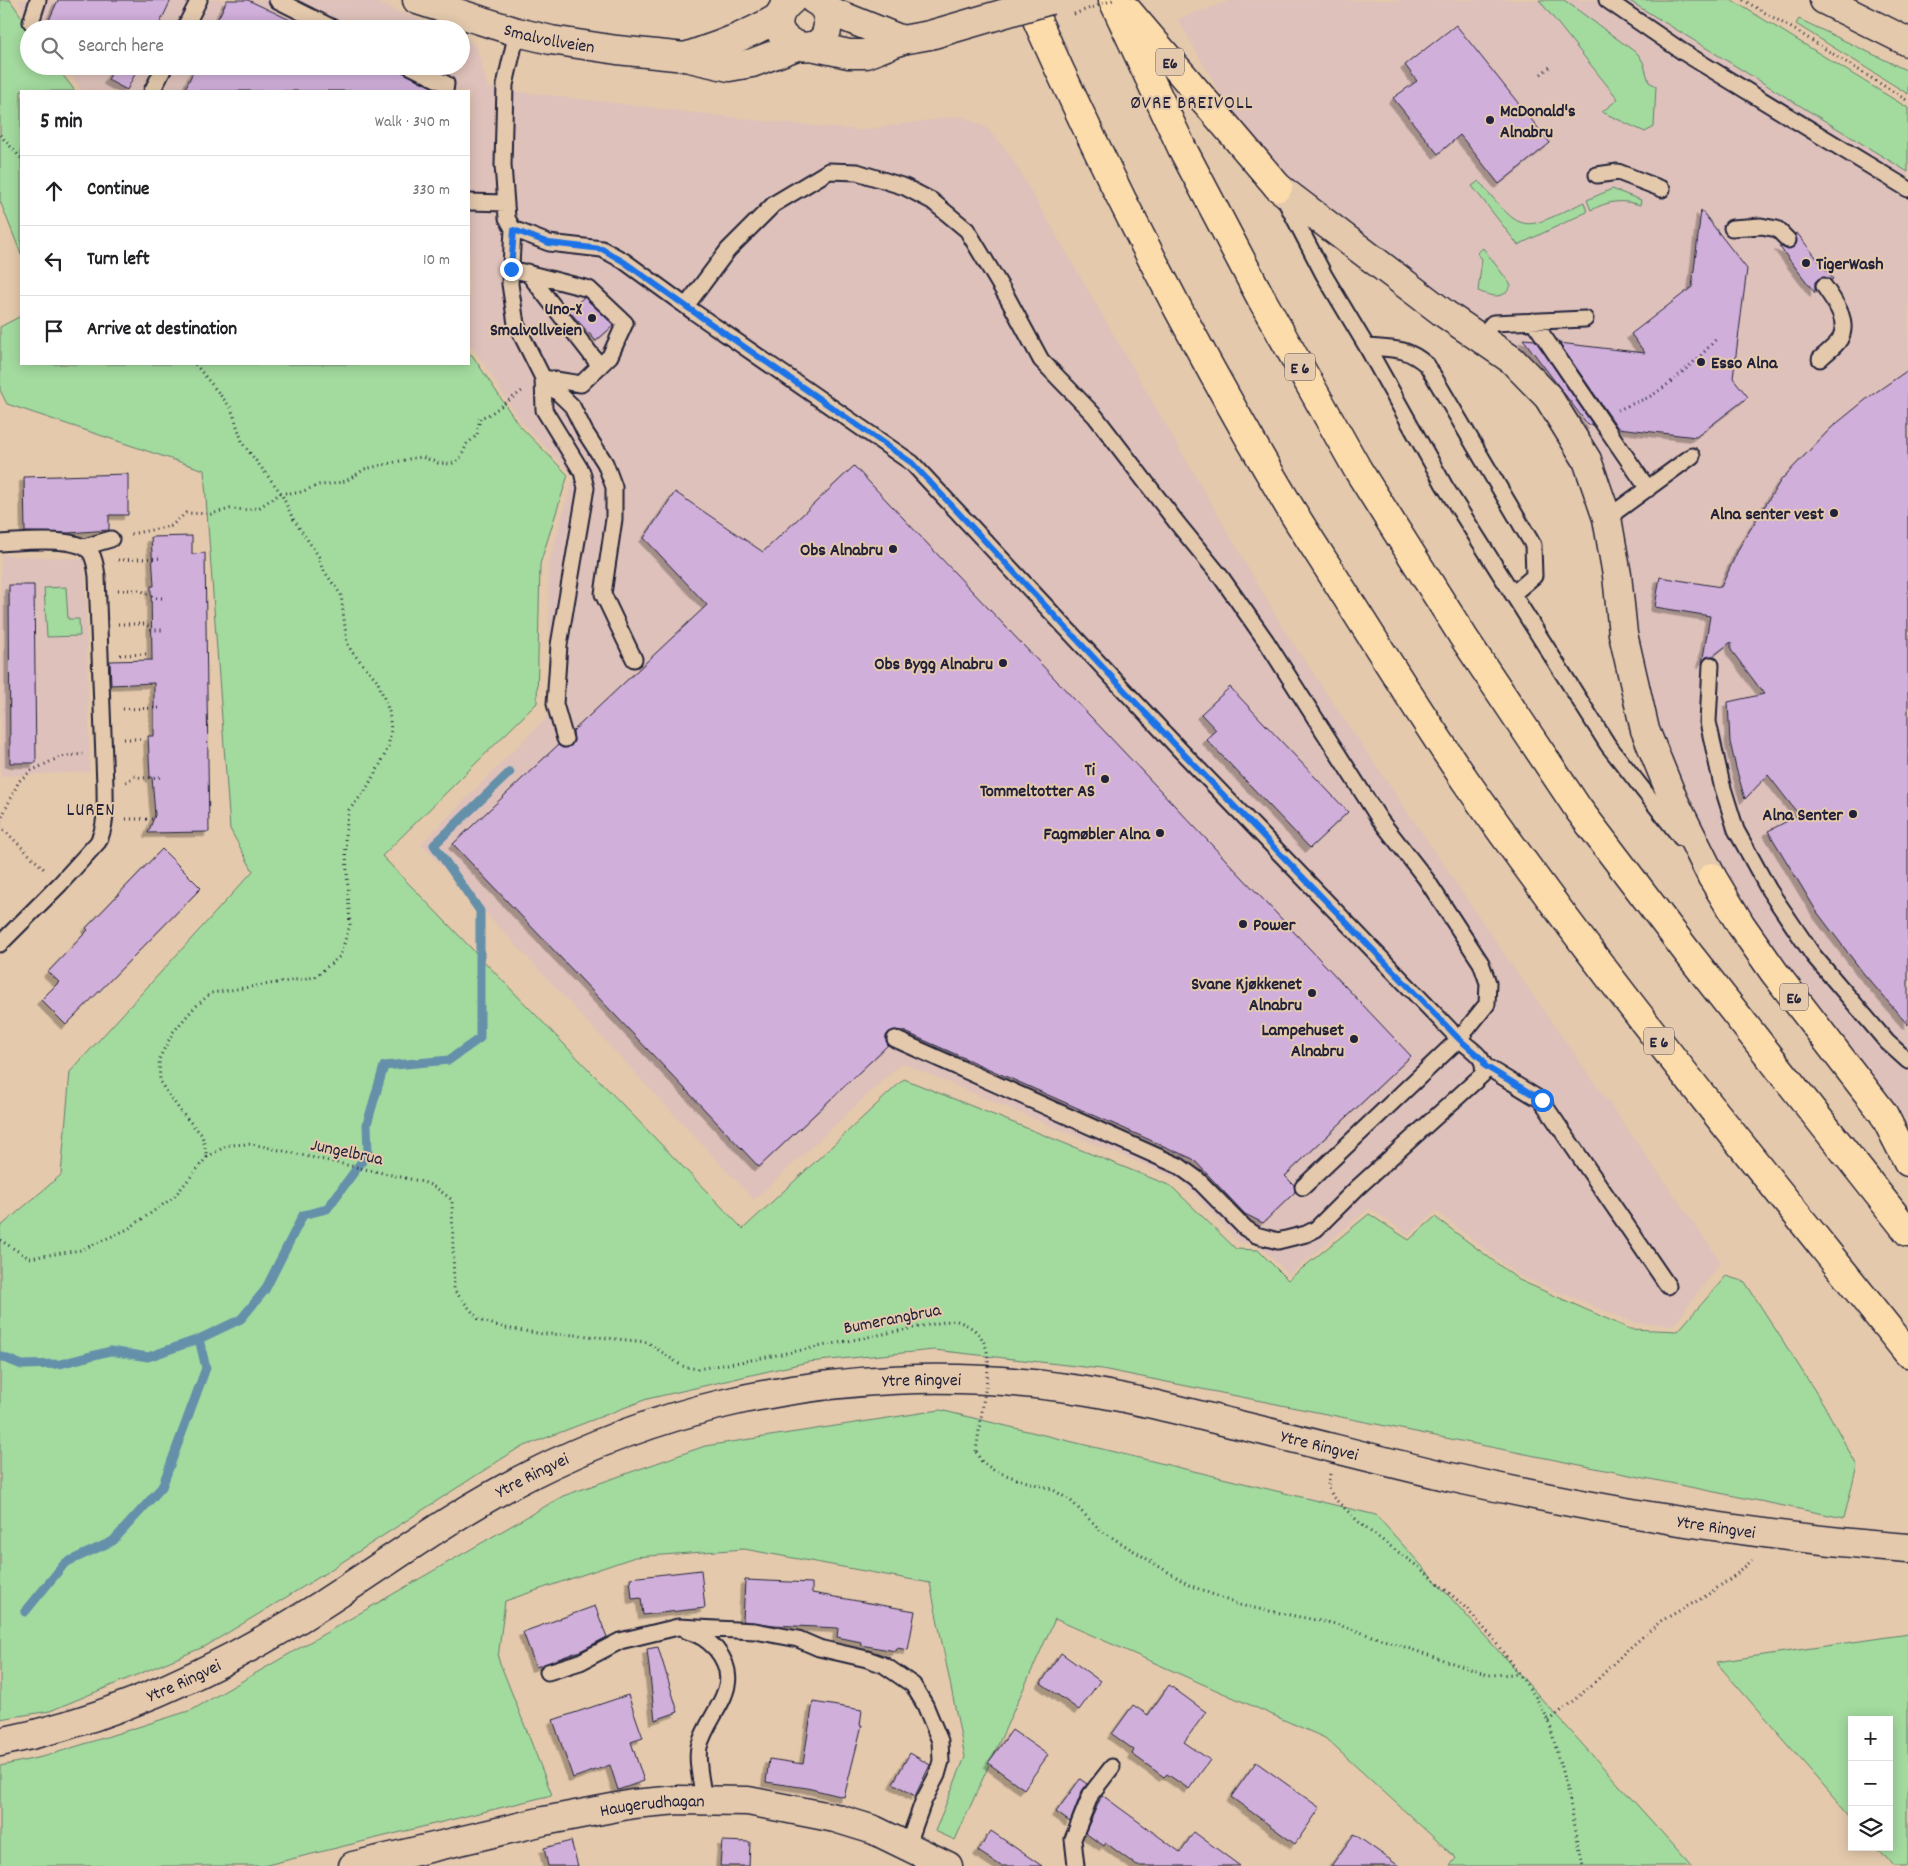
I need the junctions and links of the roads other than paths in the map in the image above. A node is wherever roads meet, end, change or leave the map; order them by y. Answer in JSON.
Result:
{"nodes":[{"id":1,"x":38,"y":0,"type":"edge"},
{"id":2,"x":199,"y":0,"type":"edge"},
{"id":3,"x":278,"y":0,"type":"edge"},
{"id":4,"x":417,"y":0,"type":"edge"},
{"id":5,"x":1028,"y":0,"type":"edge"},
{"id":6,"x":1050,"y":0,"type":"edge"},
{"id":7,"x":1112,"y":0,"type":"edge"},
{"id":8,"x":1119,"y":0,"type":"edge"},
{"id":9,"x":1607,"y":0,"type":"edge"},
{"id":10,"x":1824,"y":0,"type":"edge"},
{"id":11,"x":819,"y":3,"type":"edge"},
{"id":12,"x":785,"y":6,"type":"edge"},
{"id":13,"x":32,"y":20,"type":"edge"},
{"id":14,"x":189,"y":20,"type":"edge"},
{"id":15,"x":317,"y":20,"type":"edge"},
{"id":16,"x":517,"y":32,"type":"junction"},
{"id":17,"x":902,"y":40,"type":"junction"},
{"id":18,"x":1908,"y":42,"type":"edge"},
{"id":19,"x":804,"y":46,"type":"junction"},
{"id":20,"x":685,"y":57,"type":"junction"},
{"id":21,"x":160,"y":75,"type":"edge"},
{"id":22,"x":428,"y":75,"type":"edge"},
{"id":23,"x":153,"y":90,"type":"edge"},
{"id":24,"x":445,"y":90,"type":"edge"},
{"id":25,"x":1597,"y":175,"type":"dead end"},
{"id":26,"x":1278,"y":187,"type":"junction"},
{"id":27,"x":1662,"y":189,"type":"dead end"},
{"id":28,"x":1908,"y":189,"type":"edge"},
{"id":29,"x":470,"y":202,"type":"edge"},
{"id":30,"x":505,"y":203,"type":"junction"},
{"id":31,"x":1732,"y":228,"type":"dead end"},
{"id":32,"x":514,"y":230,"type":"junction"},
{"id":33,"x":1788,"y":240,"type":"dead end"},
{"id":34,"x":511,"y":269,"type":"junction"},
{"id":35,"x":527,"y":272,"type":"junction"},
{"id":36,"x":1824,"y":286,"type":"dead end"},
{"id":37,"x":690,"y":309,"type":"junction"},
{"id":38,"x":1585,"y":319,"type":"dead end"},
{"id":39,"x":1533,"y":321,"type":"junction"},
{"id":40,"x":1481,"y":337,"type":"junction"},
{"id":41,"x":1367,"y":347,"type":"junction"},
{"id":42,"x":1820,"y":359,"type":"dead end"},
{"id":43,"x":600,"y":366,"type":"junction"},
{"id":44,"x":543,"y":378,"type":"junction"},
{"id":45,"x":1692,"y":456,"type":"dead end"},
{"id":46,"x":1648,"y":489,"type":"junction"},
{"id":47,"x":1607,"y":518,"type":"junction"},
{"id":48,"x":111,"y":539,"type":"road end"},
{"id":49,"x":0,"y":543,"type":"edge"},
{"id":50,"x":84,"y":547,"type":"junction"},
{"id":51,"x":1513,"y":594,"type":"junction"},
{"id":52,"x":634,"y":659,"type":"dead end"},
{"id":53,"x":1711,"y":665,"type":"dead end"},
{"id":54,"x":565,"y":739,"type":"dead end"},
{"id":55,"x":1712,"y":877,"type":"junction"},
{"id":56,"x":0,"y":944,"type":"edge"},
{"id":57,"x":894,"y":1039,"type":"dead end"},
{"id":58,"x":1459,"y":1039,"type":"junction"},
{"id":59,"x":1908,"y":1061,"type":"edge"},
{"id":60,"x":1485,"y":1066,"type":"junction"},
{"id":61,"x":1908,"y":1162,"type":"edge"},
{"id":62,"x":1303,"y":1187,"type":"dead end"},
{"id":63,"x":1908,"y":1232,"type":"edge"},
{"id":64,"x":1668,"y":1286,"type":"dead end"},
{"id":65,"x":1908,"y":1353,"type":"edge"},
{"id":66,"x":1902,"y":1548,"type":"edge"},
{"id":67,"x":672,"y":1629,"type":"junction"},
{"id":68,"x":548,"y":1672,"type":"dead end"},
{"id":69,"x":0,"y":1742,"type":"edge"},
{"id":70,"x":1112,"y":1767,"type":"dead end"},
{"id":71,"x":704,"y":1800,"type":"junction"},
{"id":72,"x":907,"y":1847,"type":"junction"},
{"id":73,"x":353,"y":1866,"type":"edge"},
{"id":74,"x":948,"y":1866,"type":"edge"},
{"id":75,"x":1076,"y":1866,"type":"edge"}],
"edges":[{"from":1,"to":13,"type":"lane"},
{"from":2,"to":14,"type":"lane"},
{"from":3,"to":15,"type":"lane"},
{"from":4,"to":16,"type":"street","name":"Smalvollveien"},
{"from":5,"to":65,"type":"highway","number":"E 6"},
{"from":6,"to":17,"type":"street","name":"Smalvollveien","bridge":true},
{"from":7,"to":63,"type":"highway","number":"E 6"},
{"from":8,"to":26,"type":"highway","number":"E6"},
{"from":9,"to":28,"type":"lane"},
{"from":10,"to":18,"type":"street"},
{"from":11,"to":17,"type":"street","name":"Smalvollveien"},
{"from":11,"to":19,"type":"street","name":"Smalvollveien"},
{"from":12,"to":19,"type":"street","name":"Smalvollveien"},
{"from":12,"to":20,"type":"street","name":"Smalvollveien"},
{"from":16,"to":20,"type":"street","name":"Smalvollveien"},
{"from":16,"to":30,"type":"lane"},
{"from":17,"to":19,"type":"street","name":"Smalvollveien"},
{"from":19,"to":20,"type":"street","name":"Smalvollveien"},
{"from":21,"to":23,"type":"lane"},
{"from":22,"to":24,"type":"lane"},
{"from":25,"to":27,"type":"lane"},
{"from":26,"to":40,"type":"street"},
{"from":26,"to":41,"type":"lane","number":"E6"},
{"from":29,"to":30,"type":"lane"},
{"from":30,"to":32,"type":"lane"},
{"from":31,"to":33,"type":"lane"},
{"from":32,"to":34,"type":"lane"},
{"from":32,"to":37,"type":"lane"},
{"from":34,"to":35,"type":"lane"},
{"from":34,"to":44,"type":"lane"},
{"from":35,"to":43,"type":"lane"},
{"from":35,"to":43,"type":"lane"},
{"from":36,"to":42,"type":"lane"},
{"from":37,"to":58,"type":"lane"},
{"from":37,"to":58,"type":"lane"},
{"from":38,"to":39,"type":"lane"},
{"from":39,"to":40,"type":"lane"},
{"from":39,"to":46,"type":"lane"},
{"from":40,"to":47,"type":"street"},
{"from":41,"to":51,"type":"lane","number":"E6"},
{"from":41,"to":51,"type":"lane"},
{"from":43,"to":44,"type":"lane"},
{"from":44,"to":52,"type":"lane"},
{"from":44,"to":54,"type":"lane"},
{"from":45,"to":46,"type":"lane"},
{"from":46,"to":47,"type":"lane"},
{"from":47,"to":55,"type":"street"},
{"from":48,"to":50,"type":"lane"},
{"from":49,"to":50,"type":"lane"},
{"from":50,"to":56,"type":"lane"},
{"from":51,"to":55,"type":"lane","number":"E6"},
{"from":53,"to":59,"type":"lane"},
{"from":55,"to":61,"type":"highway","number":"E6"},
{"from":57,"to":60,"type":"lane"},
{"from":58,"to":60,"type":"lane"},
{"from":58,"to":62,"type":"lane"},
{"from":60,"to":64,"type":"lane"},
{"from":66,"to":69,"type":"street","name":"Ytre Ringvei"},
{"from":67,"to":68,"type":"lane"},
{"from":67,"to":71,"type":"lane"},
{"from":67,"to":72,"type":"lane"},
{"from":70,"to":75,"type":"lane"},
{"from":71,"to":72,"type":"street","name":"Haugerudhagan"},
{"from":71,"to":73,"type":"street","name":"Haugerudhagan"},
{"from":72,"to":74,"type":"street","name":"Haugerudhagan"}]}
